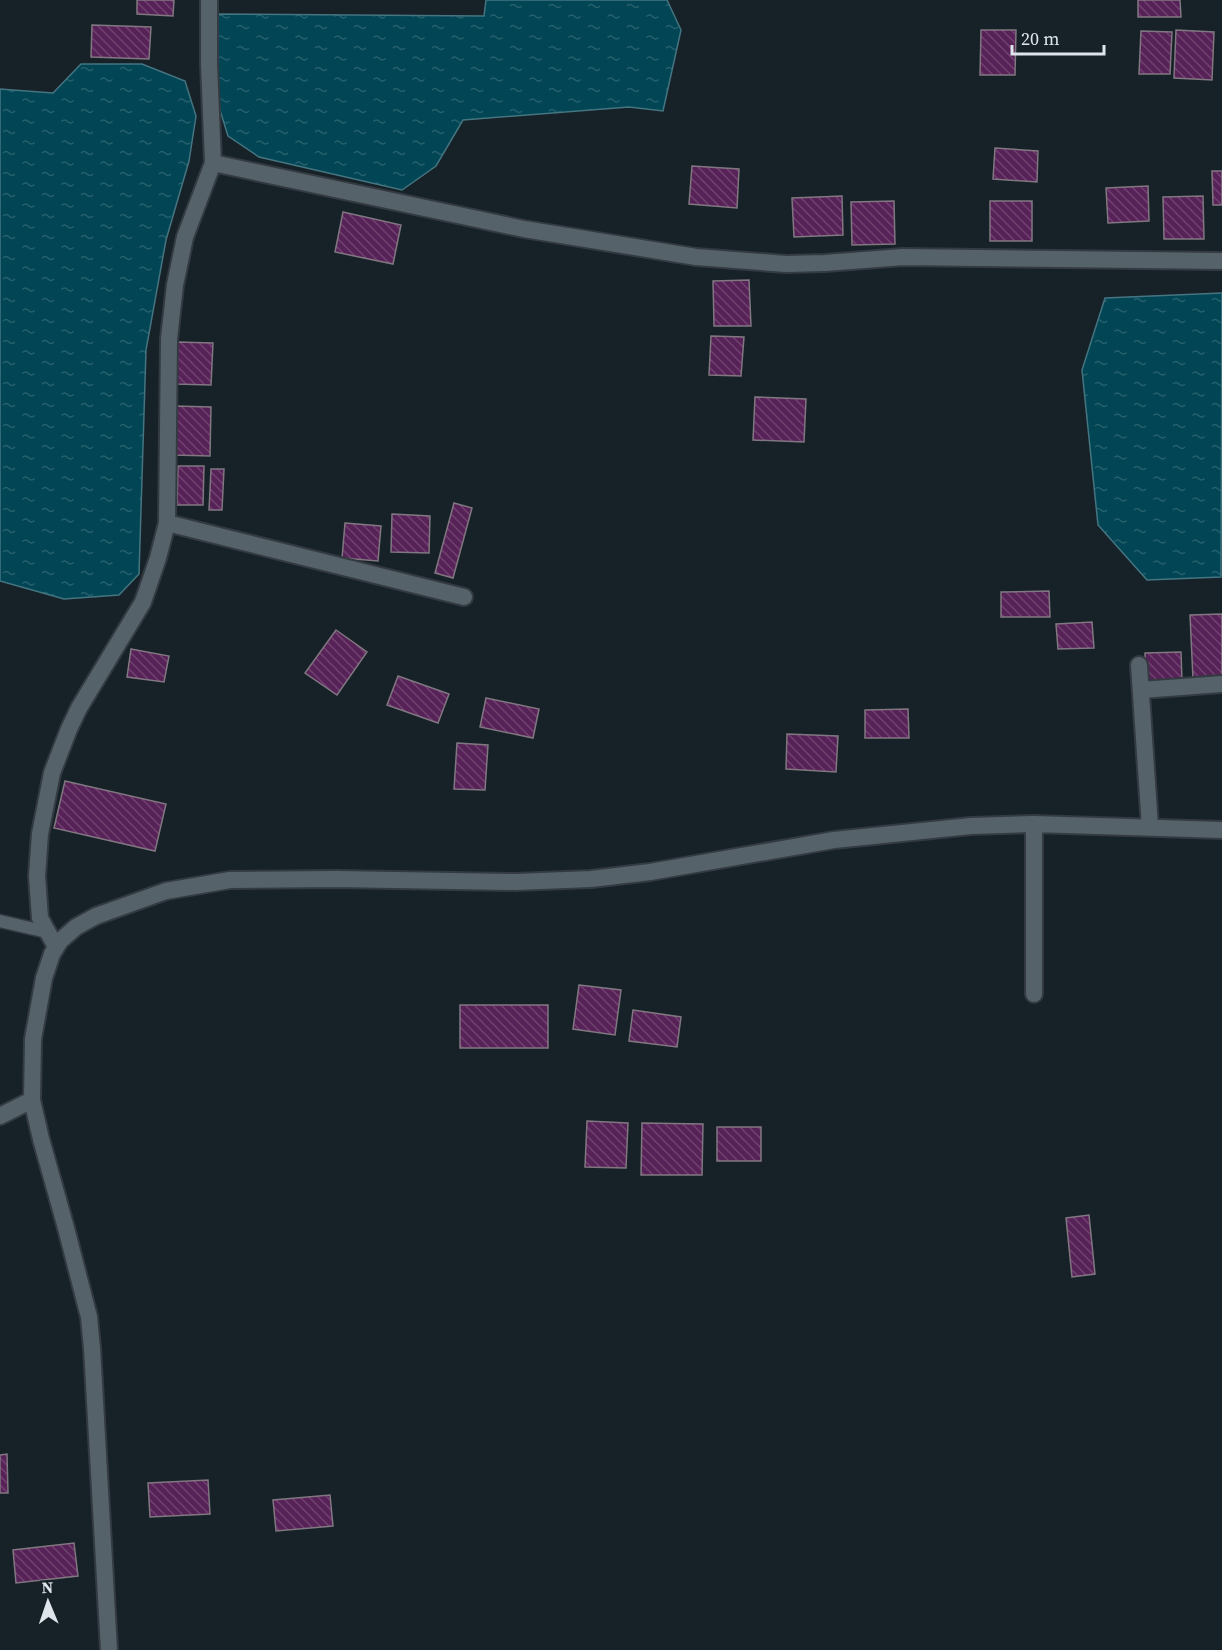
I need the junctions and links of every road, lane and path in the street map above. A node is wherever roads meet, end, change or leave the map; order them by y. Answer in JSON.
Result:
{"nodes":[{"id":1,"x":209,"y":0,"type":"edge"},
{"id":2,"x":213,"y":163,"type":"junction"},
{"id":3,"x":1222,"y":261,"type":"edge"},
{"id":4,"x":166,"y":523,"type":"junction"},
{"id":5,"x":465,"y":597,"type":"dead end"},
{"id":6,"x":1139,"y":665,"type":"dead end"},
{"id":7,"x":1222,"y":684,"type":"edge"},
{"id":8,"x":1141,"y":690,"type":"junction"},
{"id":9,"x":1034,"y":824,"type":"junction"},
{"id":10,"x":1150,"y":827,"type":"junction"},
{"id":11,"x":1222,"y":830,"type":"edge"},
{"id":12,"x":0,"y":921,"type":"edge"},
{"id":13,"x":47,"y":932,"type":"junction"},
{"id":14,"x":56,"y":947,"type":"junction"},
{"id":15,"x":1034,"y":994,"type":"dead end"},
{"id":16,"x":32,"y":1100,"type":"junction"},
{"id":17,"x":0,"y":1116,"type":"edge"},
{"id":18,"x":109,"y":1650,"type":"edge"}],
"edges":[{"from":1,"to":2,"type":"street"},
{"from":2,"to":3,"type":"street"},
{"from":2,"to":4,"type":"street"},
{"from":4,"to":5,"type":"street"},
{"from":4,"to":13,"type":"street"},
{"from":6,"to":8,"type":"street"},
{"from":7,"to":8,"type":"street"},
{"from":8,"to":10,"type":"street"},
{"from":9,"to":10,"type":"street"},
{"from":9,"to":14,"type":"street"},
{"from":9,"to":15,"type":"street"},
{"from":10,"to":11,"type":"street"},
{"from":12,"to":13,"type":"lane"},
{"from":13,"to":14,"type":"street"},
{"from":14,"to":16,"type":"street"},
{"from":16,"to":17,"type":"street"},
{"from":16,"to":18,"type":"street"}]}
